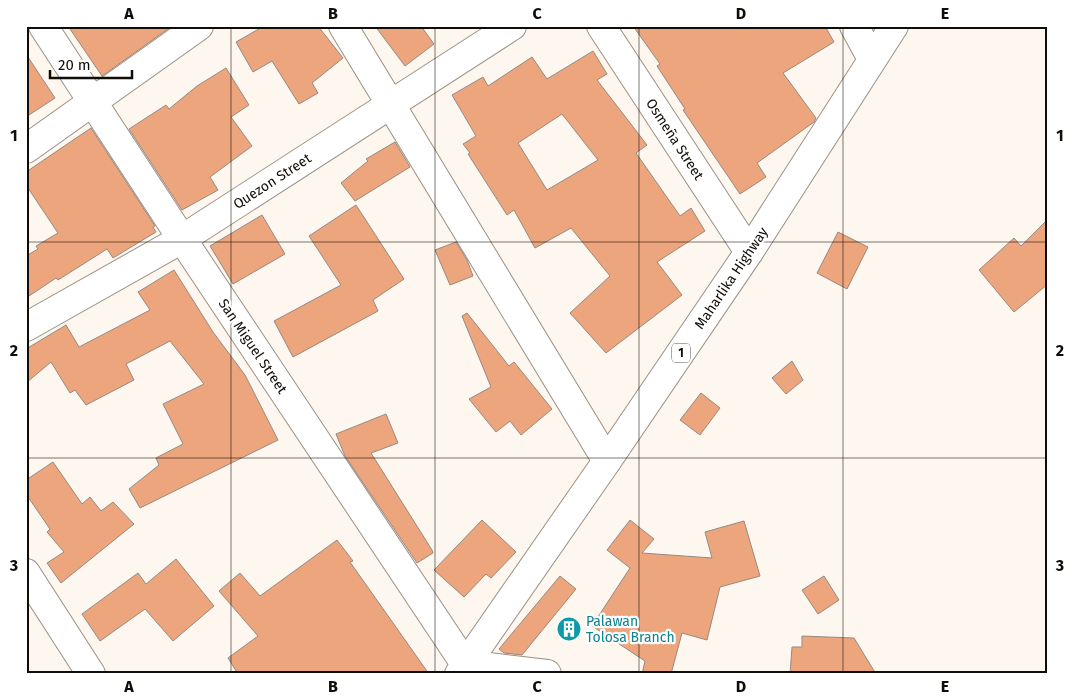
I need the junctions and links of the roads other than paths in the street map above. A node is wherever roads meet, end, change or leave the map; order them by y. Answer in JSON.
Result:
{"nodes":[{"id":1,"x":43,"y":26,"type":"edge"},
{"id":2,"x":199,"y":26,"type":"edge"},
{"id":3,"x":343,"y":26,"type":"edge"},
{"id":4,"x":512,"y":26,"type":"edge"},
{"id":5,"x":601,"y":26,"type":"edge"},
{"id":6,"x":854,"y":26,"type":"edge"},
{"id":7,"x":894,"y":26,"type":"edge"},
{"id":8,"x":872,"y":59,"type":"junction"},
{"id":9,"x":93,"y":102,"type":"junction"},
{"id":10,"x":392,"y":104,"type":"junction"},
{"id":11,"x":26,"y":149,"type":"edge"},
{"id":12,"x":182,"y":239,"type":"junction"},
{"id":13,"x":749,"y":252,"type":"junction"},
{"id":14,"x":26,"y":326,"type":"edge"},
{"id":15,"x":607,"y":461,"type":"junction"},
{"id":16,"x":27,"y":577,"type":"edge"},
{"id":17,"x":462,"y":669,"type":"edge"},
{"id":18,"x":91,"y":674,"type":"edge"},
{"id":19,"x":547,"y":674,"type":"edge"}],
"edges":[{"from":1,"to":9,"type":"main road","name":"San Miguel Street"},
{"from":2,"to":9,"type":"main road"},
{"from":3,"to":10,"type":"main road"},
{"from":4,"to":10,"type":"main road","name":"Quezon Street"},
{"from":5,"to":13,"type":"main road","name":"Osmeña Street"},
{"from":6,"to":8,"type":"main road"},
{"from":7,"to":8,"type":"main road","name":"Maharlika Highway","number":"1"},
{"from":8,"to":13,"type":"main road","name":"Maharlika Highway","number":"1"},
{"from":9,"to":11,"type":"main road"},
{"from":9,"to":12,"type":"main road","name":"San Miguel Street"},
{"from":10,"to":12,"type":"main road","name":"Quezon Street"},
{"from":10,"to":15,"type":"main road"},
{"from":12,"to":14,"type":"main road","name":"Quezon Street"},
{"from":12,"to":17,"type":"main road","name":"San Miguel Street"},
{"from":13,"to":15,"type":"main road","name":"Maharlika Highway","number":"1"},
{"from":15,"to":17,"type":"main road","name":"Maharlika Highway","number":"1"},
{"from":16,"to":18,"type":"main road"},
{"from":17,"to":19,"type":"main road"}]}
